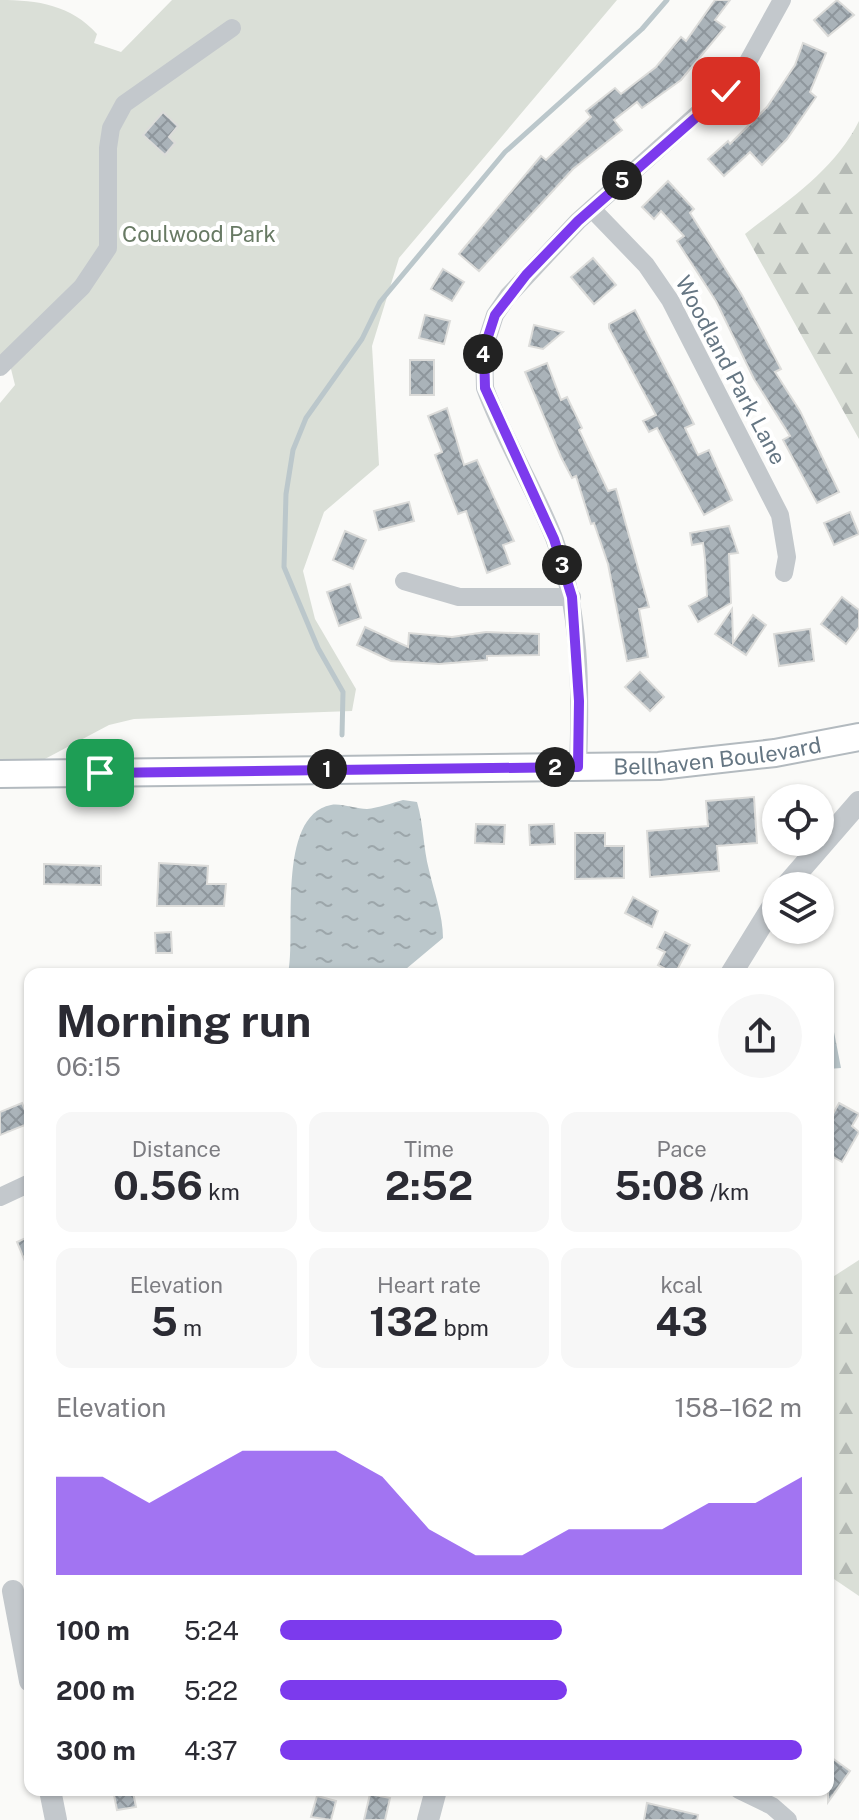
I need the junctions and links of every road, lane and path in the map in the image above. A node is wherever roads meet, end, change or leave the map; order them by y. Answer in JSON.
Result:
{"nodes":[{"id":1,"x":782,"y":0,"type":"edge"},
{"id":2,"x":232,"y":28,"type":"dead end"},
{"id":3,"x":592,"y":209,"type":"junction"},
{"id":4,"x":0,"y":367,"type":"edge"},
{"id":5,"x":784,"y":573,"type":"dead end"},
{"id":6,"x":404,"y":581,"type":"dead end"},
{"id":7,"x":572,"y":597,"type":"junction"},
{"id":8,"x":859,"y":737,"type":"edge"},
{"id":9,"x":578,"y":767,"type":"junction"},
{"id":10,"x":0,"y":774,"type":"edge"},
{"id":11,"x":859,"y":802,"type":"edge"},
{"id":12,"x":798,"y":872,"type":"edge"},
{"id":13,"x":762,"y":924,"type":"edge"},
{"id":14,"x":735,"y":968,"type":"edge"},
{"id":15,"x":24,"y":1186,"type":"edge"},
{"id":16,"x":0,"y":1197,"type":"edge"},
{"id":17,"x":14,"y":1590,"type":"edge"},
{"id":18,"x":24,"y":1647,"type":"edge"},
{"id":19,"x":51,"y":1796,"type":"edge"},
{"id":20,"x":434,"y":1796,"type":"edge"},
{"id":21,"x":751,"y":1796,"type":"edge"},
{"id":22,"x":56,"y":1820,"type":"edge"},
{"id":23,"x":428,"y":1820,"type":"edge"},
{"id":24,"x":788,"y":1820,"type":"edge"}],
"edges":[{"from":1,"to":3,"type":"street"},
{"from":2,"to":4,"type":"street"},
{"from":3,"to":5,"type":"street","name":"Woodland Park Lane"},
{"from":3,"to":7,"type":"street"},
{"from":6,"to":7,"type":"street"},
{"from":7,"to":9,"type":"street"},
{"from":8,"to":9,"type":"main road","name":"Bellhaven Boulevard"},
{"from":9,"to":10,"type":"main road","name":"Bellhaven Boulevard"},
{"from":11,"to":12,"type":"street"},
{"from":13,"to":14,"type":"street"},
{"from":15,"to":16,"type":"street"},
{"from":17,"to":18,"type":"street"},
{"from":19,"to":22,"type":"street"},
{"from":20,"to":23,"type":"street"},
{"from":21,"to":24,"type":"street"}]}
